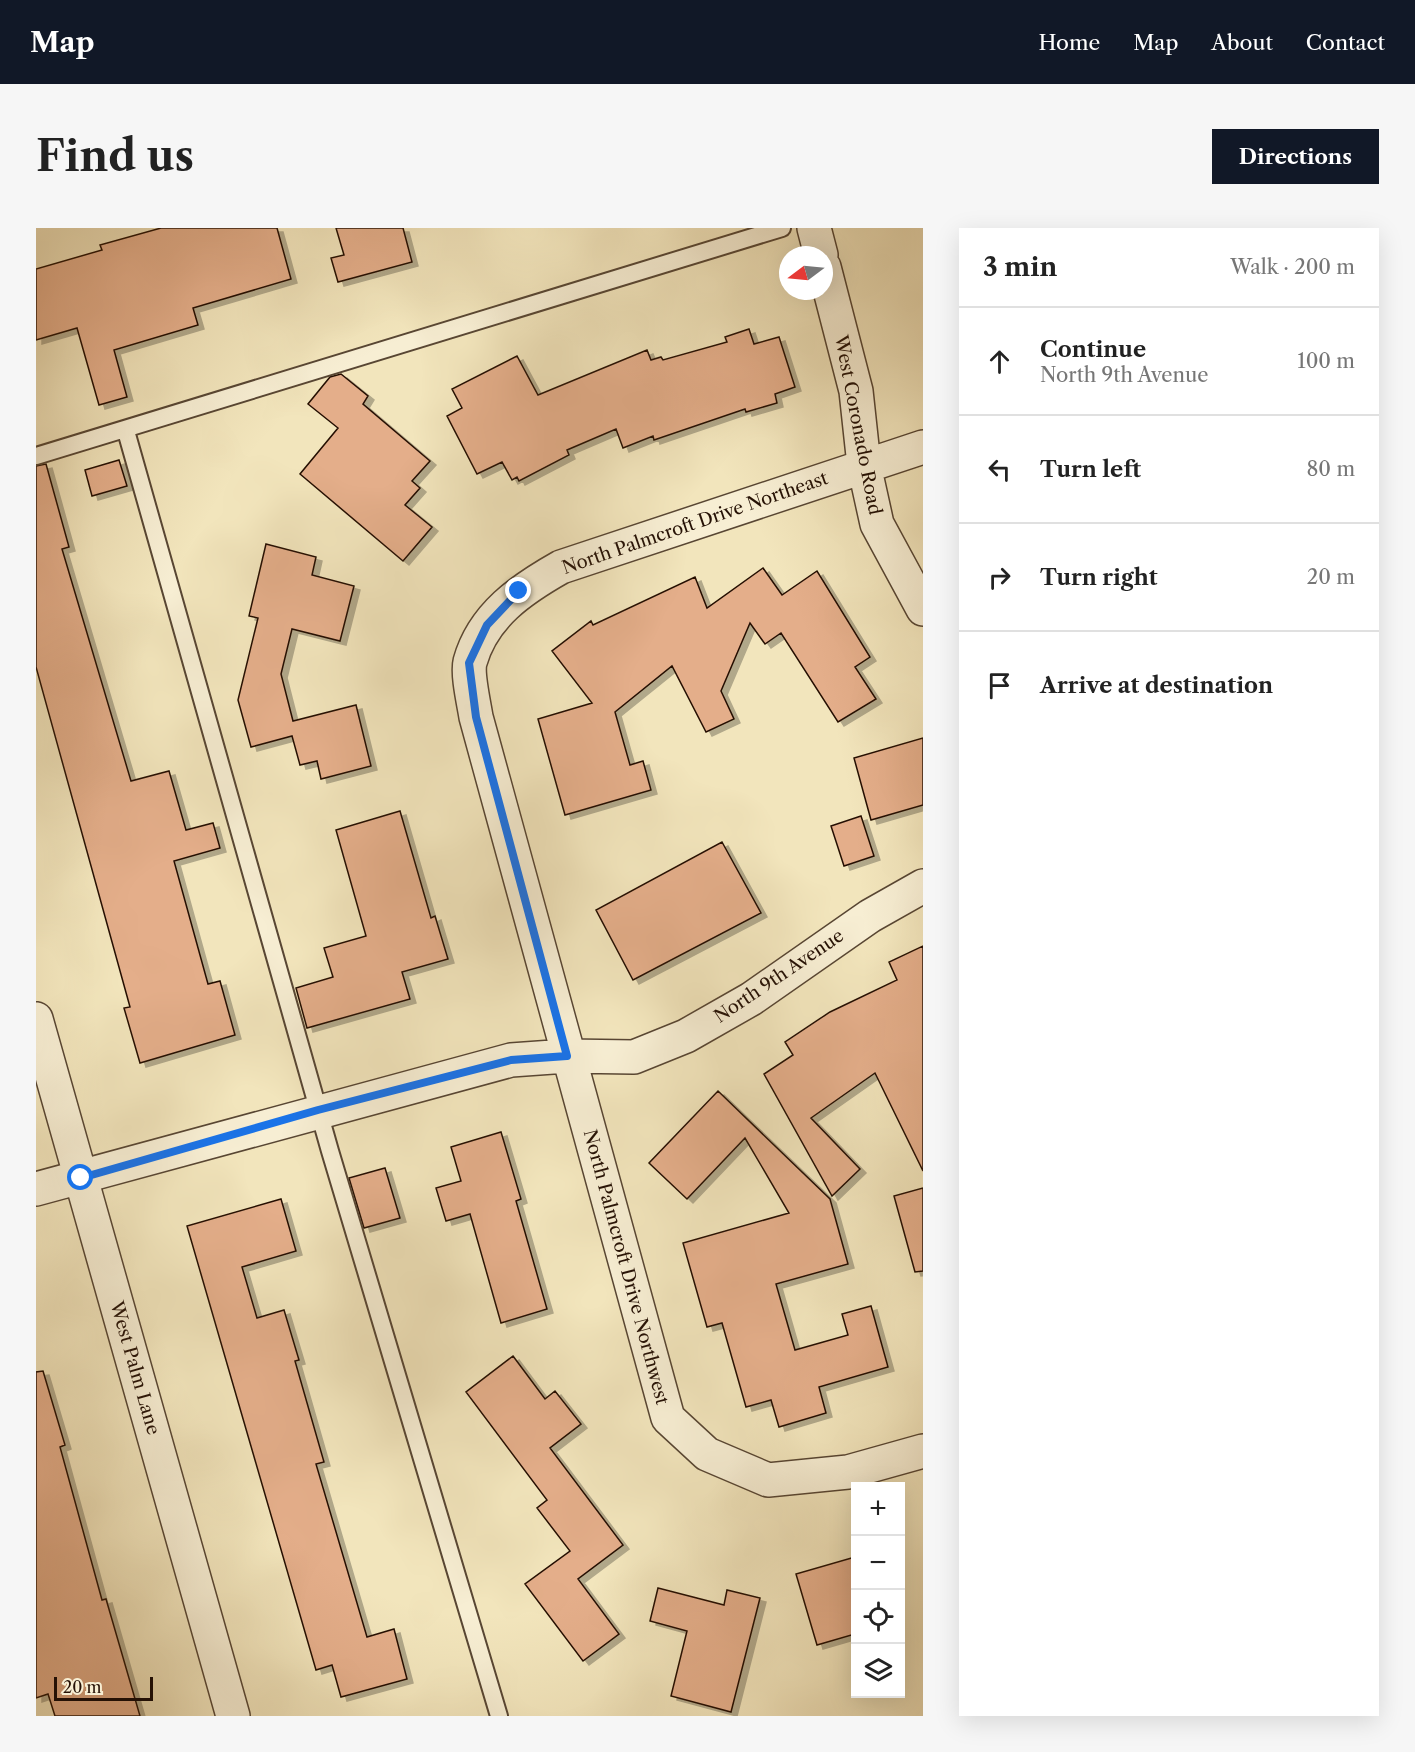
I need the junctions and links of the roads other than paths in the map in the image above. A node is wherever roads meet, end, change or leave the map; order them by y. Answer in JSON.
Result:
{"nodes":[{"id":1,"x":782,"y":228,"type":"edge"},
{"id":2,"x":814,"y":228,"type":"edge"},
{"id":3,"x":819,"y":246,"type":"edge"},
{"id":4,"x":832,"y":300,"type":"edge"},
{"id":5,"x":126,"y":431,"type":"junction"},
{"id":6,"x":923,"y":447,"type":"edge"},
{"id":7,"x":36,"y":456,"type":"edge"},
{"id":8,"x":864,"y":465,"type":"junction"},
{"id":9,"x":923,"y":609,"type":"edge"},
{"id":10,"x":923,"y":886,"type":"edge"},
{"id":11,"x":36,"y":1019,"type":"edge"},
{"id":12,"x":567,"y":1056,"type":"junction"},
{"id":13,"x":318,"y":1110,"type":"junction"},
{"id":14,"x":81,"y":1178,"type":"junction"},
{"id":15,"x":36,"y":1189,"type":"edge"},
{"id":16,"x":923,"y":1451,"type":"edge"},
{"id":17,"x":233,"y":1716,"type":"edge"},
{"id":18,"x":499,"y":1716,"type":"edge"}],
"edges":[{"from":1,"to":5,"type":"lane"},
{"from":2,"to":3,"type":"street"},
{"from":4,"to":8,"type":"street","name":"West Coronado Road"},
{"from":5,"to":7,"type":"lane"},
{"from":5,"to":13,"type":"lane"},
{"from":6,"to":8,"type":"street","name":"North Palmcroft Drive Northeast"},
{"from":8,"to":9,"type":"street","name":"West Coronado Road"},
{"from":8,"to":12,"type":"street","name":"North Palmcroft Drive Northeast"},
{"from":10,"to":12,"type":"street","name":"North 9th Avenue"},
{"from":11,"to":14,"type":"street","name":"West Palm Lane"},
{"from":12,"to":13,"type":"street","name":"North 9th Avenue"},
{"from":12,"to":16,"type":"street","name":"North Palmcroft Drive Northwest"},
{"from":13,"to":14,"type":"street","name":"North 9th Avenue"},
{"from":13,"to":18,"type":"lane"},
{"from":14,"to":15,"type":"street","name":"North 9th Avenue"},
{"from":14,"to":17,"type":"street","name":"West Palm Lane"}]}
